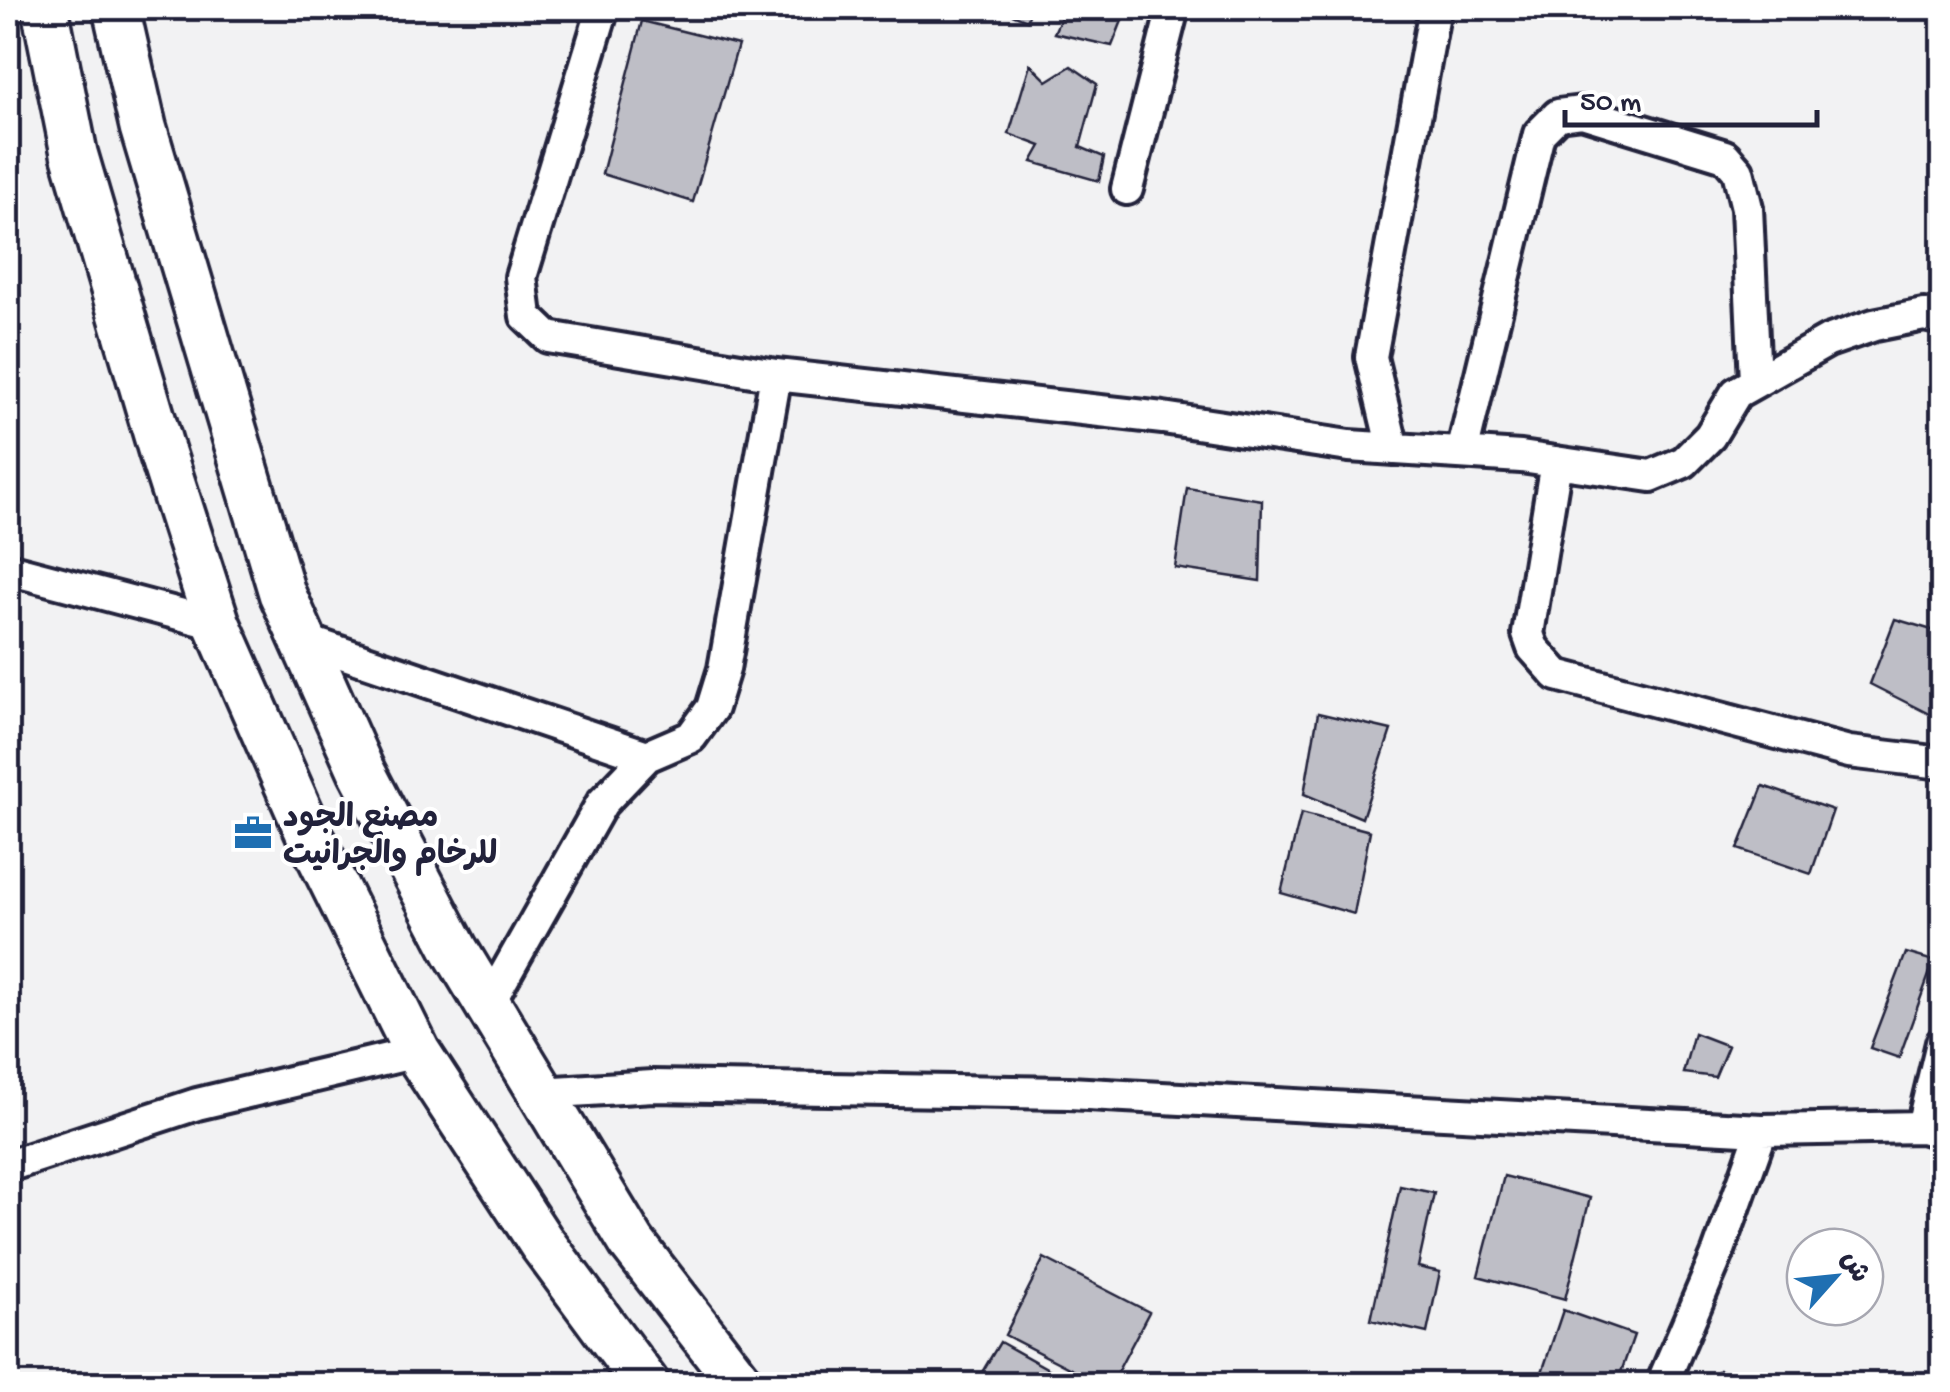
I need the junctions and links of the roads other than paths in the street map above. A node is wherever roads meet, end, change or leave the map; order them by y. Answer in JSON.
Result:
{"nodes":[{"id":1,"x":45,"y":8,"type":"edge"},
{"id":2,"x":116,"y":8,"type":"edge"},
{"id":3,"x":603,"y":8,"type":"edge"},
{"id":4,"x":1173,"y":8,"type":"edge"},
{"id":5,"x":1435,"y":8,"type":"edge"},
{"id":6,"x":1127,"y":189,"type":"dead end"},
{"id":7,"x":1942,"y":319,"type":"edge"},
{"id":8,"x":776,"y":374,"type":"junction"},
{"id":9,"x":1755,"y":381,"type":"junction"},
{"id":10,"x":1392,"y":449,"type":"junction"},
{"id":11,"x":1462,"y":453,"type":"junction"},
{"id":12,"x":1556,"y":462,"type":"junction"},
{"id":13,"x":8,"y":569,"type":"edge"},
{"id":14,"x":217,"y":624,"type":"junction"},
{"id":15,"x":304,"y":640,"type":"junction"},
{"id":16,"x":647,"y":756,"type":"junction"},
{"id":17,"x":1942,"y":763,"type":"edge"},
{"id":18,"x":488,"y":1005,"type":"junction"},
{"id":19,"x":1942,"y":1043,"type":"edge"},
{"id":20,"x":417,"y":1052,"type":"junction"},
{"id":21,"x":540,"y":1093,"type":"junction"},
{"id":22,"x":1762,"y":1130,"type":"junction"},
{"id":23,"x":1932,"y":1130,"type":"edge"},
{"id":24,"x":8,"y":1166,"type":"edge"},
{"id":25,"x":646,"y":1384,"type":"edge"},
{"id":26,"x":742,"y":1384,"type":"edge"},
{"id":27,"x":1662,"y":1384,"type":"edge"}],
"edges":[{"from":1,"to":14,"type":"main road"},
{"from":2,"to":15,"type":"main road"},
{"from":3,"to":8,"type":"street"},
{"from":4,"to":6,"type":"street"},
{"from":5,"to":10,"type":"street"},
{"from":7,"to":9,"type":"street"},
{"from":8,"to":10,"type":"street"},
{"from":8,"to":16,"type":"street"},
{"from":9,"to":11,"type":"street"},
{"from":9,"to":12,"type":"street"},
{"from":10,"to":11,"type":"street"},
{"from":11,"to":12,"type":"street"},
{"from":12,"to":17,"type":"street"},
{"from":13,"to":14,"type":"street"},
{"from":14,"to":20,"type":"main road"},
{"from":15,"to":16,"type":"street"},
{"from":15,"to":18,"type":"main road"},
{"from":16,"to":18,"type":"street"},
{"from":18,"to":21,"type":"main road"},
{"from":19,"to":23,"type":"street"},
{"from":20,"to":24,"type":"street"},
{"from":20,"to":25,"type":"main road"},
{"from":21,"to":22,"type":"street"},
{"from":21,"to":26,"type":"main road"},
{"from":22,"to":23,"type":"street"},
{"from":22,"to":27,"type":"street"}]}
